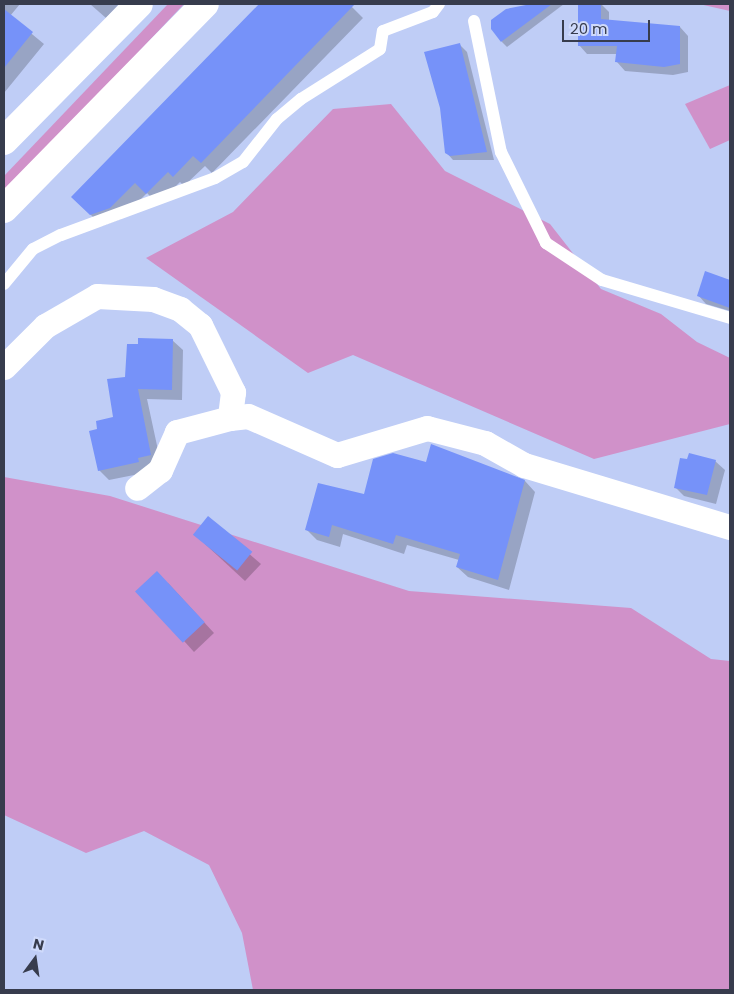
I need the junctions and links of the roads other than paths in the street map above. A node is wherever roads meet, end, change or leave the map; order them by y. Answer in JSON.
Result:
{"nodes":[{"id":1,"x":139,"y":4,"type":"edge"},
{"id":2,"x":205,"y":4,"type":"edge"},
{"id":3,"x":440,"y":4,"type":"edge"},
{"id":4,"x":474,"y":21,"type":"dead end"},
{"id":5,"x":4,"y":141,"type":"edge"},
{"id":6,"x":4,"y":209,"type":"edge"},
{"id":7,"x":4,"y":284,"type":"edge"},
{"id":8,"x":730,"y":318,"type":"edge"},
{"id":9,"x":4,"y":367,"type":"edge"},
{"id":10,"x":230,"y":418,"type":"junction"},
{"id":11,"x":137,"y":488,"type":"dead end"},
{"id":12,"x":730,"y":527,"type":"edge"}],
"edges":[{"from":1,"to":5,"type":"street"},
{"from":2,"to":6,"type":"street"},
{"from":3,"to":7,"type":"lane"},
{"from":4,"to":8,"type":"lane"},
{"from":9,"to":10,"type":"street"},
{"from":10,"to":11,"type":"street"},
{"from":10,"to":12,"type":"street"}]}
